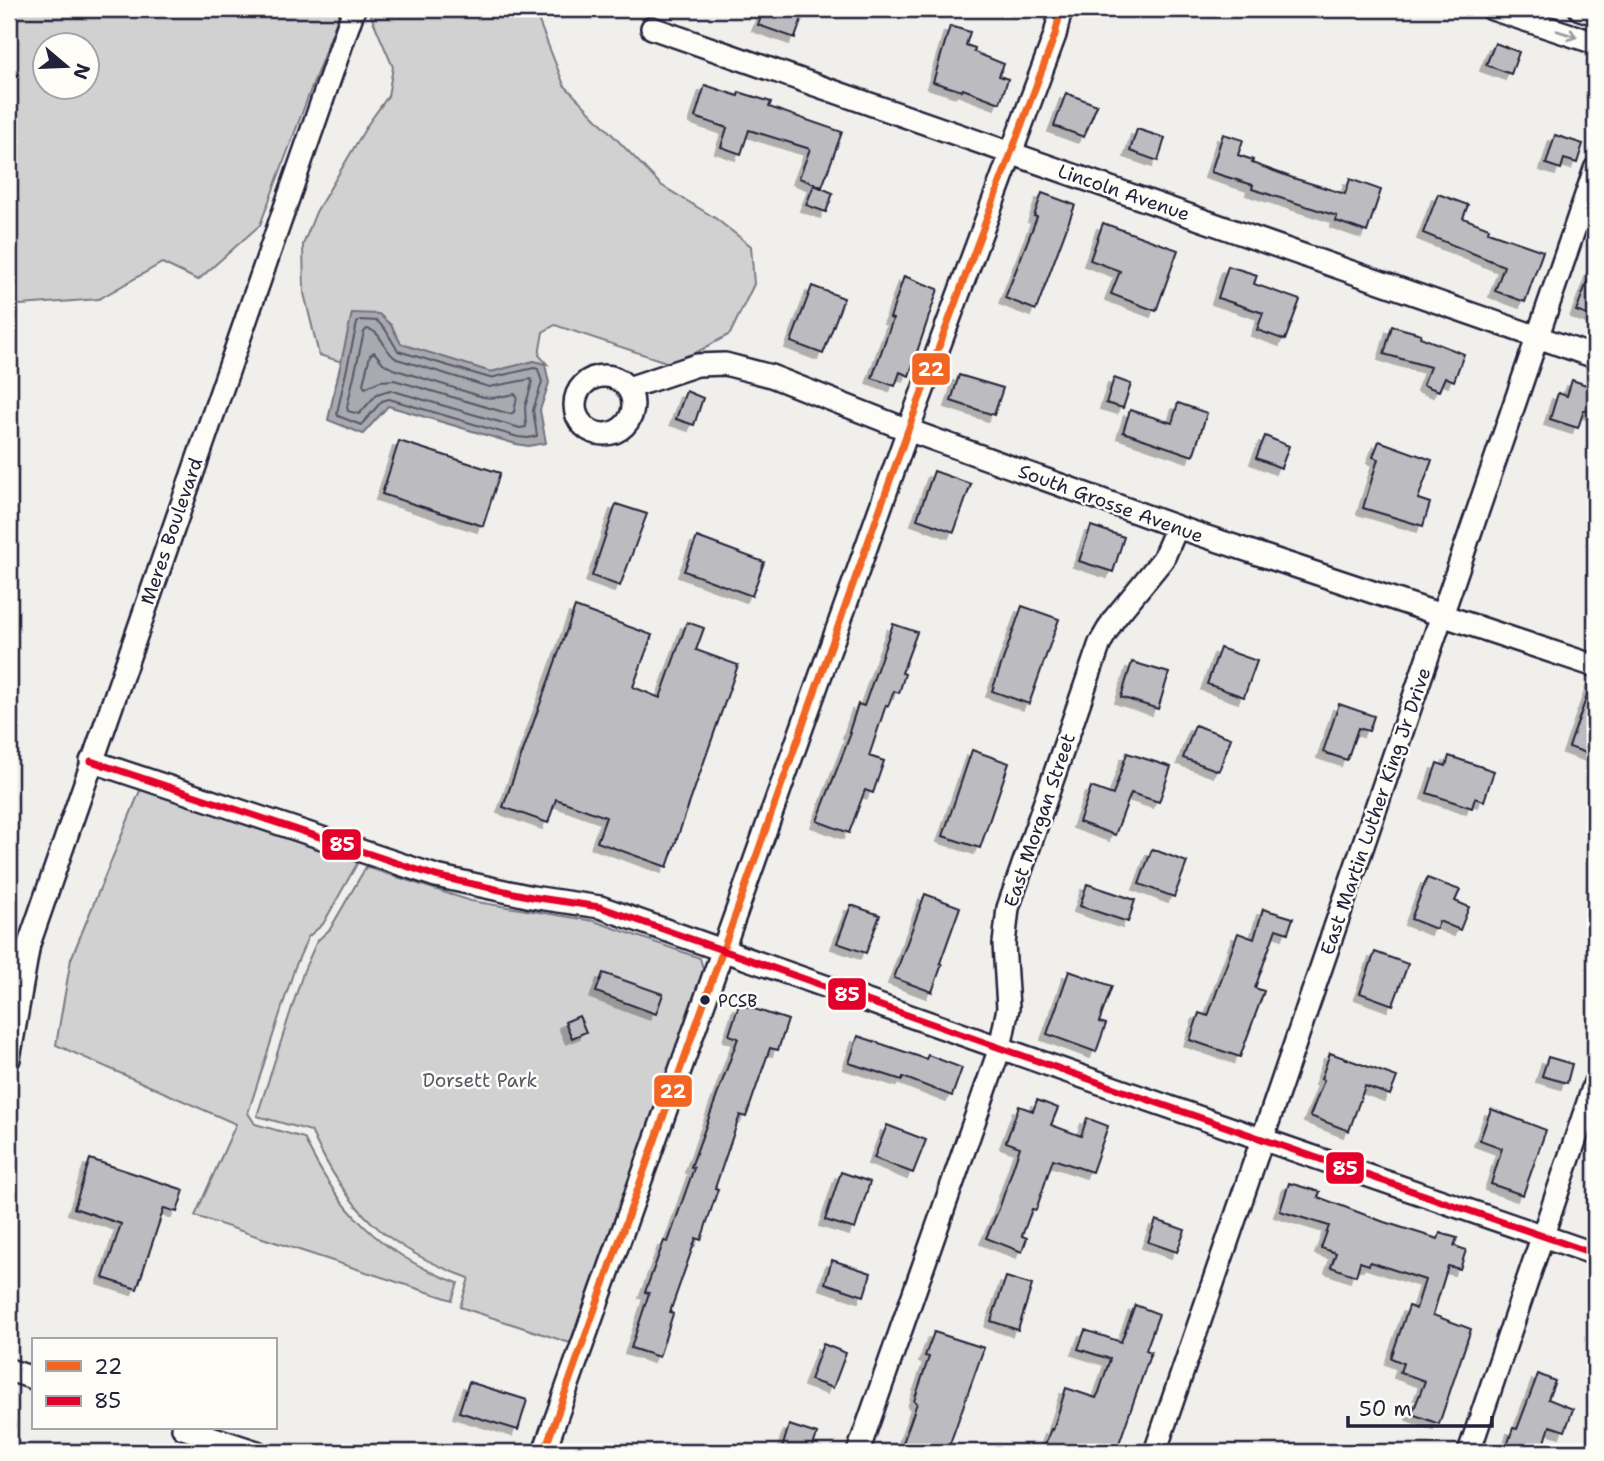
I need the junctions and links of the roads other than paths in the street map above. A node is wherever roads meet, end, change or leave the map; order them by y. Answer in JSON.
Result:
{"nodes":[{"id":1,"x":354,"y":9,"type":"edge"},
{"id":2,"x":1061,"y":9,"type":"edge"},
{"id":3,"x":1492,"y":9,"type":"edge"},
{"id":4,"x":1580,"y":9,"type":"edge"},
{"id":5,"x":1595,"y":14,"type":"edge"},
{"id":6,"x":652,"y":28,"type":"dead end"},
{"id":7,"x":1595,"y":43,"type":"edge"},
{"id":8,"x":1011,"y":153,"type":"junction"},
{"id":9,"x":1595,"y":170,"type":"edge"},
{"id":10,"x":1538,"y":337,"type":"junction"},
{"id":11,"x":1595,"y":357,"type":"edge"},
{"id":12,"x":628,"y":388,"type":"dead end"},
{"id":13,"x":908,"y":430,"type":"junction"},
{"id":14,"x":1177,"y":527,"type":"junction"},
{"id":15,"x":1442,"y":616,"type":"junction"},
{"id":16,"x":1595,"y":666,"type":"edge"},
{"id":17,"x":91,"y":761,"type":"junction"},
{"id":18,"x":724,"y":950,"type":"junction"},
{"id":19,"x":1000,"y":1048,"type":"junction"},
{"id":20,"x":9,"y":1059,"type":"edge"},
{"id":21,"x":1595,"y":1083,"type":"edge"},
{"id":22,"x":1262,"y":1139,"type":"junction"},
{"id":23,"x":1543,"y":1236,"type":"junction"},
{"id":24,"x":1595,"y":1254,"type":"edge"},
{"id":25,"x":9,"y":1370,"type":"edge"},
{"id":26,"x":32,"y":1378,"type":"edge"},
{"id":27,"x":189,"y":1430,"type":"edge"},
{"id":28,"x":257,"y":1452,"type":"edge"},
{"id":29,"x":544,"y":1452,"type":"edge"},
{"id":30,"x":858,"y":1452,"type":"edge"},
{"id":31,"x":1154,"y":1452,"type":"edge"},
{"id":32,"x":1469,"y":1452,"type":"edge"}],
"edges":[{"from":1,"to":17,"type":"street","name":"Meres Boulevard"},
{"from":2,"to":8,"type":"street"},
{"from":3,"to":7,"type":"street","one_way":true},
{"from":4,"to":5,"type":"street"},
{"from":6,"to":8,"type":"street","name":"Lincoln Avenue"},
{"from":8,"to":10,"type":"street","name":"Lincoln Avenue"},
{"from":8,"to":13,"type":"street"},
{"from":9,"to":10,"type":"street","name":"East Martin Luther King Jr Drive"},
{"from":10,"to":11,"type":"street","name":"Lincoln Avenue"},
{"from":10,"to":15,"type":"street","name":"East Martin Luther King Jr Drive"},
{"from":12,"to":13,"type":"street","name":"South Grosse Avenue"},
{"from":13,"to":14,"type":"street","name":"South Grosse Avenue"},
{"from":13,"to":18,"type":"street"},
{"from":14,"to":15,"type":"street","name":"South Grosse Avenue"},
{"from":14,"to":19,"type":"street","name":"East Morgan Street"},
{"from":15,"to":16,"type":"street","name":"South Grosse Avenue"},
{"from":15,"to":22,"type":"street","name":"East Martin Luther King Jr Drive"},
{"from":17,"to":18,"type":"street"},
{"from":17,"to":20,"type":"street","name":"Meres Boulevard"},
{"from":18,"to":19,"type":"street"},
{"from":18,"to":29,"type":"street"},
{"from":19,"to":22,"type":"street"},
{"from":19,"to":30,"type":"street","name":"East Morgan Street"},
{"from":21,"to":23,"type":"street"},
{"from":22,"to":23,"type":"street"},
{"from":22,"to":31,"type":"street","name":"East Martin Luther King Jr Drive"},
{"from":23,"to":24,"type":"street"},
{"from":23,"to":32,"type":"street"},
{"from":25,"to":26,"type":"street"},
{"from":27,"to":28,"type":"street"}]}
